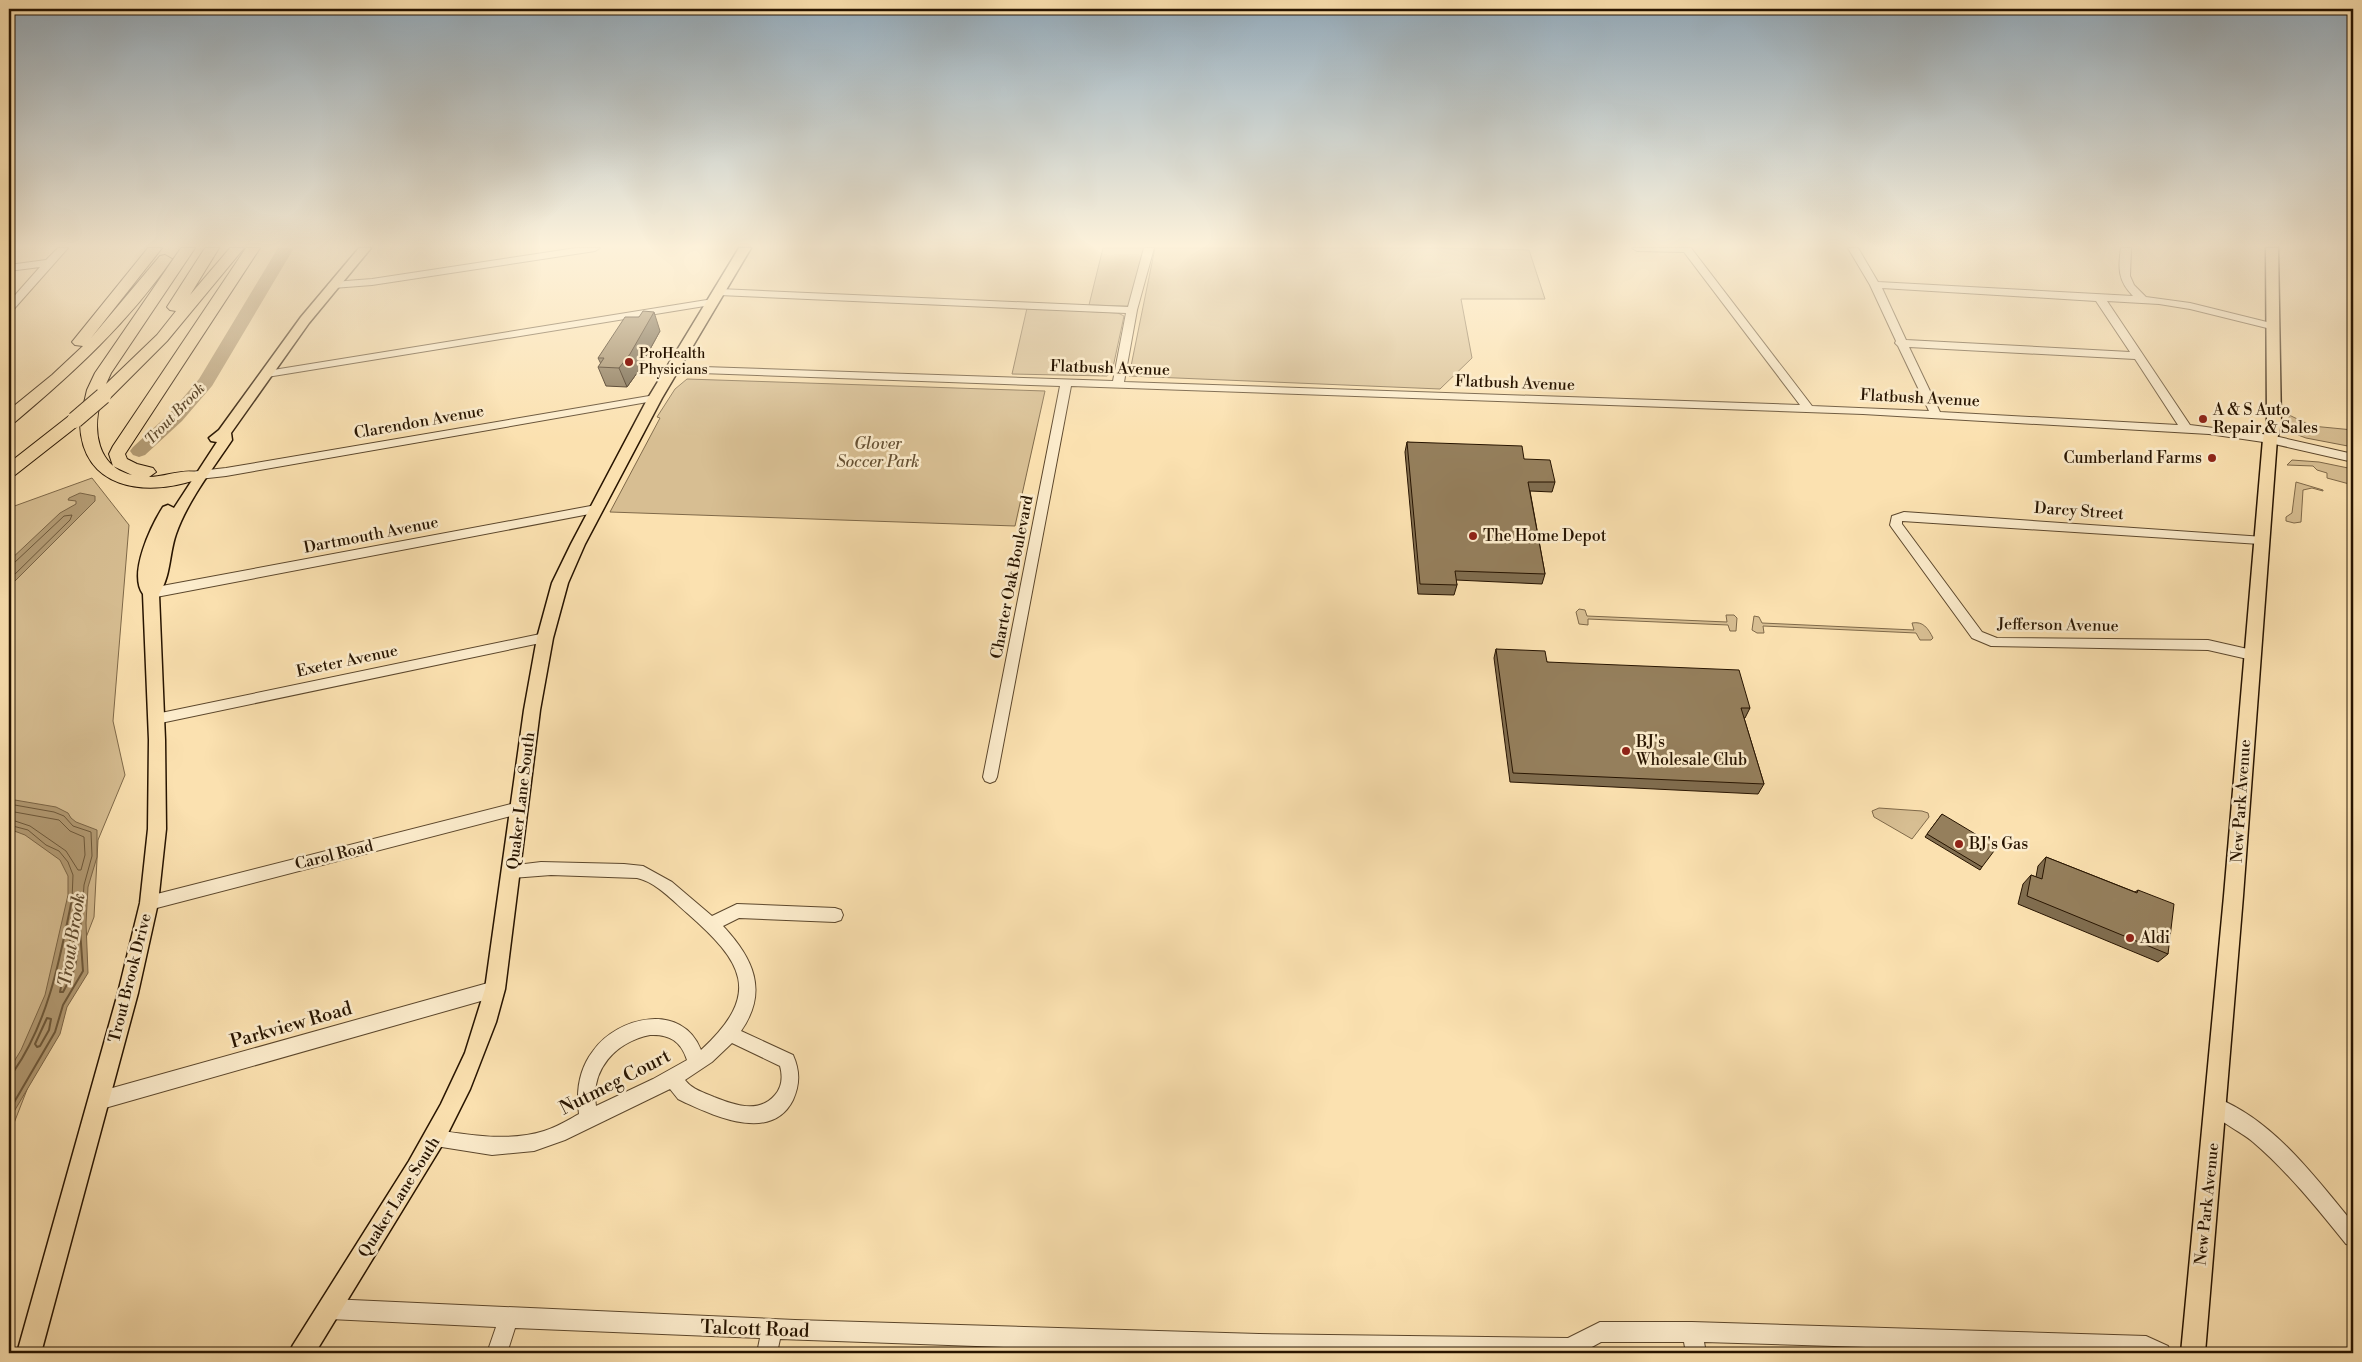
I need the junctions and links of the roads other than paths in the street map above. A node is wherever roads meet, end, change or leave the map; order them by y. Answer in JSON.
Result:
{"nodes":[{"id":1,"x":103,"y":312,"type":"edge"},
{"id":2,"x":121,"y":312,"type":"edge"},
{"id":3,"x":145,"y":312,"type":"edge"},
{"id":4,"x":171,"y":312,"type":"edge"},
{"id":5,"x":184,"y":312,"type":"edge"},
{"id":6,"x":211,"y":312,"type":"edge"},
{"id":7,"x":313,"y":312,"type":"edge"},
{"id":8,"x":631,"y":312,"type":"edge"},
{"id":9,"x":707,"y":312,"type":"edge"},
{"id":10,"x":1132,"y":312,"type":"edge"},
{"id":11,"x":1735,"y":312,"type":"edge"},
{"id":12,"x":1886,"y":312,"type":"edge"},
{"id":13,"x":2109,"y":312,"type":"edge"},
{"id":14,"x":2213,"y":312,"type":"edge"},
{"id":15,"x":2271,"y":312,"type":"edge"},
{"id":16,"x":2271,"y":326,"type":"junction"},
{"id":17,"x":1900,"y":343,"type":"junction"},
{"id":18,"x":2138,"y":356,"type":"junction"},
{"id":19,"x":673,"y":369,"type":"junction"},
{"id":20,"x":267,"y":374,"type":"junction"},
{"id":21,"x":120,"y":381,"type":"junction"},
{"id":22,"x":1066,"y":383,"type":"junction"},
{"id":23,"x":1118,"y":385,"type":"junction"},
{"id":24,"x":655,"y":398,"type":"junction"},
{"id":25,"x":9,"y":409,"type":"edge"},
{"id":26,"x":1809,"y":409,"type":"junction"},
{"id":27,"x":1936,"y":415,"type":"junction"},
{"id":28,"x":9,"y":418,"type":"edge"},
{"id":29,"x":2186,"y":428,"type":"junction"},
{"id":30,"x":2270,"y":439,"type":"junction"},
{"id":31,"x":2353,"y":458,"type":"edge"},
{"id":32,"x":9,"y":471,"type":"edge"},
{"id":33,"x":195,"y":476,"type":"junction"},
{"id":34,"x":596,"y":509,"type":"junction"},
{"id":35,"x":1896,"y":519,"type":"joint"},
{"id":36,"x":2260,"y":540,"type":"junction"},
{"id":37,"x":152,"y":592,"type":"junction"},
{"id":38,"x":545,"y":638,"type":"junction"},
{"id":39,"x":2252,"y":655,"type":"junction"},
{"id":40,"x":156,"y":719,"type":"junction"},
{"id":41,"x":990,"y":777,"type":"dead end"},
{"id":42,"x":519,"y":808,"type":"junction"},
{"id":43,"x":512,"y":871,"type":"junction"},
{"id":44,"x":149,"y":903,"type":"junction"},
{"id":45,"x":835,"y":915,"type":"dead end"},
{"id":46,"x":710,"y":925,"type":"junction"},
{"id":47,"x":495,"y":989,"type":"junction"},
{"id":48,"x":730,"y":1034,"type":"junction"},
{"id":49,"x":696,"y":1062,"type":"junction"},
{"id":50,"x":673,"y":1080,"type":"junction"},
{"id":51,"x":98,"y":1101,"type":"junction"},
{"id":52,"x":2217,"y":1107,"type":"junction"},
{"id":53,"x":589,"y":1118,"type":"junction"},
{"id":54,"x":435,"y":1139,"type":"junction"},
{"id":55,"x":2353,"y":1237,"type":"edge"},
{"id":56,"x":330,"y":1309,"type":"junction"},
{"id":57,"x":508,"y":1319,"type":"junction"},
{"id":58,"x":772,"y":1330,"type":"junction"},
{"id":59,"x":1692,"y":1332,"type":"junction"},
{"id":60,"x":1041,"y":1346,"type":"edge"},
{"id":61,"x":1894,"y":1346,"type":"edge"},
{"id":62,"x":1301,"y":1349,"type":"edge"},
{"id":63,"x":1576,"y":1351,"type":"edge"},
{"id":64,"x":29,"y":1353,"type":"edge"},
{"id":65,"x":301,"y":1353,"type":"edge"},
{"id":66,"x":497,"y":1353,"type":"edge"},
{"id":67,"x":767,"y":1353,"type":"edge"},
{"id":68,"x":1696,"y":1353,"type":"edge"},
{"id":69,"x":2161,"y":1353,"type":"edge"},
{"id":70,"x":2193,"y":1353,"type":"edge"}],
"edges":[{"from":1,"to":25,"type":"highway"},
{"from":2,"to":28,"type":"highway"},
{"from":3,"to":33,"type":"highway"},
{"from":4,"to":21,"type":"highway"},
{"from":5,"to":21,"type":"highway"},
{"from":6,"to":33,"type":"highway"},
{"from":7,"to":20,"type":"main road","name":"Trout Brook Drive"},
{"from":8,"to":20,"type":"street"},
{"from":9,"to":19,"type":"main road","name":"Quaker Lane South"},
{"from":10,"to":23,"type":"street"},
{"from":11,"to":26,"type":"street"},
{"from":12,"to":17,"type":"street"},
{"from":13,"to":18,"type":"street"},
{"from":14,"to":16,"type":"street"},
{"from":15,"to":16,"type":"main road","name":"New Park Avenue"},
{"from":16,"to":30,"type":"main road","name":"New Park Avenue"},
{"from":17,"to":18,"type":"street"},
{"from":17,"to":27,"type":"street"},
{"from":18,"to":29,"type":"street"},
{"from":19,"to":22,"type":"street","name":"Flatbush Avenue"},
{"from":19,"to":24,"type":"main road","name":"Quaker Lane South"},
{"from":20,"to":33,"type":"main road","name":"Trout Brook Drive"},
{"from":21,"to":32,"type":"highway","bridge":true},
{"from":22,"to":23,"type":"street","name":"Flatbush Avenue"},
{"from":22,"to":41,"type":"street","name":"Charter Oak Boulevard"},
{"from":23,"to":26,"type":"street","name":"Flatbush Avenue"},
{"from":24,"to":33,"type":"street","name":"Clarendon Avenue"},
{"from":24,"to":34,"type":"main road","name":"Quaker Lane South"},
{"from":26,"to":27,"type":"street","name":"Flatbush Avenue"},
{"from":27,"to":29,"type":"street","name":"Flatbush Avenue"},
{"from":29,"to":30,"type":"street","name":"Flatbush Avenue"},
{"from":30,"to":31,"type":"street","name":"Flatbush Avenue"},
{"from":30,"to":36,"type":"main road","name":"New Park Avenue"},
{"from":33,"to":37,"type":"main road","name":"Trout Brook Drive"},
{"from":34,"to":37,"type":"street","name":"Dartmouth Avenue"},
{"from":34,"to":38,"type":"main road","name":"Quaker Lane South"},
{"from":35,"to":36,"type":"street","name":"Darcy Street"},
{"from":35,"to":39,"type":"street","name":"Jefferson Avenue"},
{"from":36,"to":39,"type":"main road","name":"New Park Avenue"},
{"from":37,"to":40,"type":"main road","name":"Trout Brook Drive"},
{"from":38,"to":40,"type":"street","name":"Exeter Avenue"},
{"from":38,"to":42,"type":"main road","name":"Quaker Lane South"},
{"from":39,"to":52,"type":"main road","name":"New Park Avenue"},
{"from":40,"to":44,"type":"main road","name":"Trout Brook Drive"},
{"from":42,"to":43,"type":"main road","name":"Quaker Lane South"},
{"from":42,"to":44,"type":"street","name":"Carol Road"},
{"from":43,"to":46,"type":"street","name":"Nutmeg Court"},
{"from":43,"to":47,"type":"main road","name":"Quaker Lane South"},
{"from":44,"to":51,"type":"main road","name":"Trout Brook Drive"},
{"from":45,"to":46,"type":"street"},
{"from":46,"to":48,"type":"street","name":"Nutmeg Court"},
{"from":47,"to":51,"type":"street","name":"Parkview Road"},
{"from":47,"to":54,"type":"main road","name":"Quaker Lane South"},
{"from":48,"to":49,"type":"street","name":"Nutmeg Court"},
{"from":48,"to":50,"type":"street"},
{"from":49,"to":50,"type":"street","name":"Nutmeg Court"},
{"from":49,"to":53,"type":"street"},
{"from":50,"to":53,"type":"street","name":"Nutmeg Court"},
{"from":51,"to":64,"type":"main road","name":"Trout Brook Drive"},
{"from":52,"to":55,"type":"street"},
{"from":52,"to":70,"type":"main road","name":"New Park Avenue"},
{"from":53,"to":54,"type":"street","name":"Nutmeg Court"},
{"from":54,"to":56,"type":"main road","name":"Quaker Lane South"},
{"from":56,"to":57,"type":"street","name":"Talcott Road"},
{"from":56,"to":65,"type":"main road","name":"Quaker Lane South"},
{"from":57,"to":58,"type":"street","name":"Talcott Road"},
{"from":57,"to":66,"type":"street"},
{"from":58,"to":60,"type":"street","name":"Talcott Road"},
{"from":58,"to":67,"type":"street"},
{"from":59,"to":61,"type":"street","name":"Talcott Road"},
{"from":59,"to":63,"type":"street","name":"Talcott Road"},
{"from":59,"to":68,"type":"street"},
{"from":60,"to":62,"type":"street","name":"Talcott Road"},
{"from":61,"to":69,"type":"street","name":"Talcott Road"},
{"from":62,"to":63,"type":"street","name":"Talcott Road"}]}
